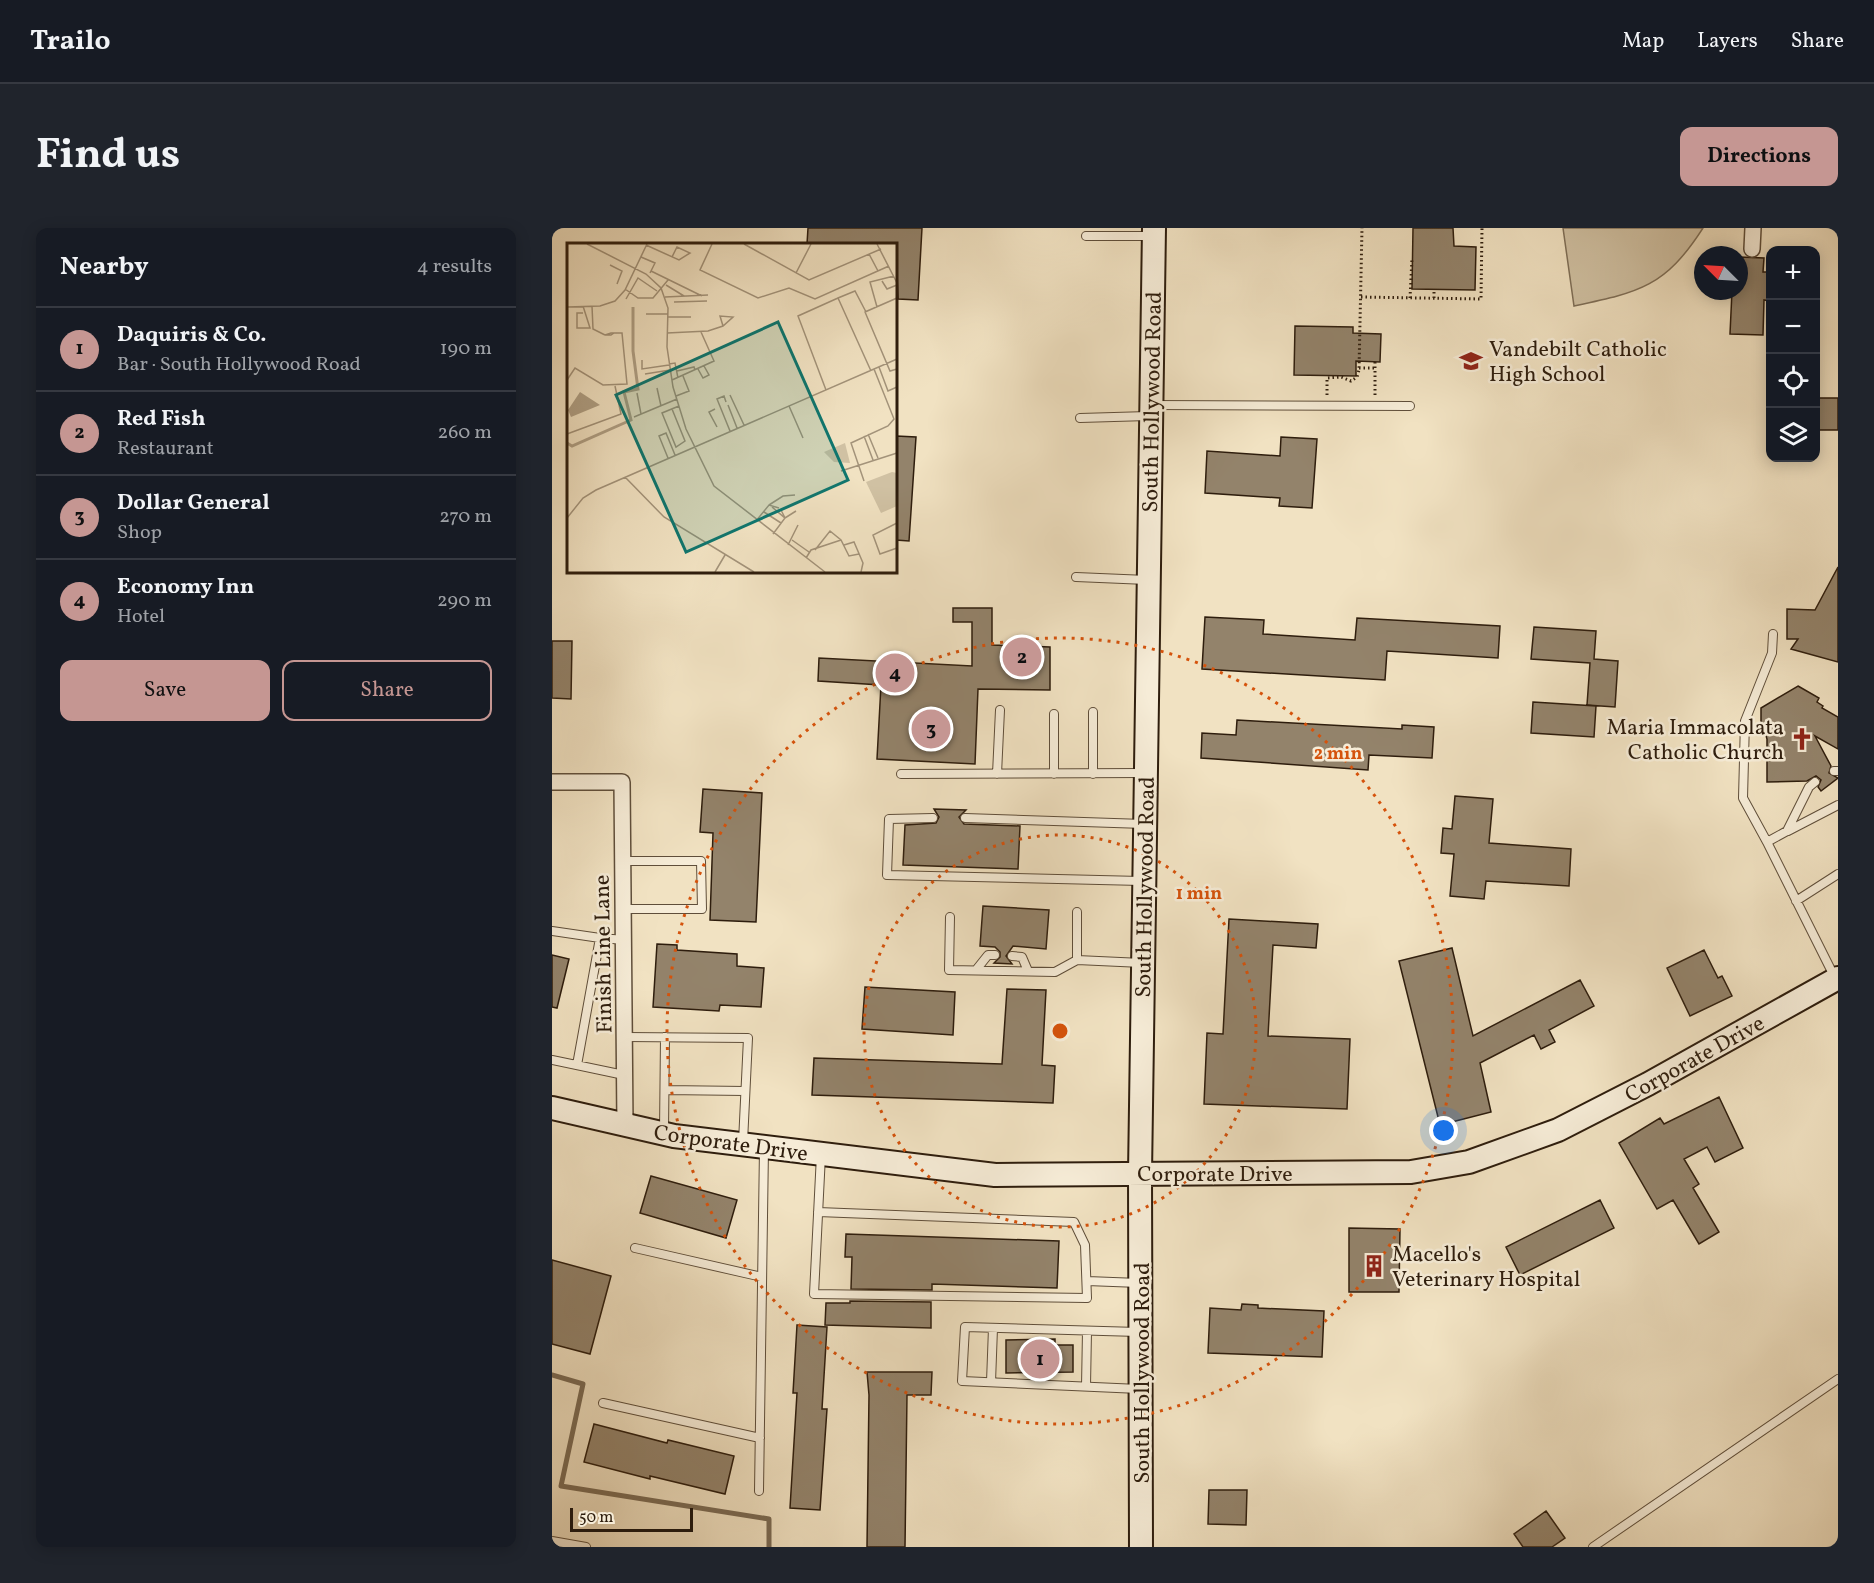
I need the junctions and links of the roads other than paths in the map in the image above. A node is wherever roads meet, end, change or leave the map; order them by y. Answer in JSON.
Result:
{"nodes":[{"id":1,"x":1753,"y":228,"type":"edge"},
{"id":2,"x":1155,"y":231,"type":"edge"},
{"id":3,"x":1086,"y":236,"type":"dead end"},
{"id":4,"x":1752,"y":249,"type":"dead end"},
{"id":5,"x":1410,"y":406,"type":"dead end"},
{"id":6,"x":1151,"y":411,"type":"junction"},
{"id":7,"x":1080,"y":418,"type":"dead end"},
{"id":8,"x":1076,"y":577,"type":"dead end"},
{"id":9,"x":1149,"y":580,"type":"junction"},
{"id":10,"x":1773,"y":634,"type":"dead end"},
{"id":11,"x":1000,"y":710,"type":"dead end"},
{"id":12,"x":1093,"y":712,"type":"dead end"},
{"id":13,"x":1054,"y":714,"type":"dead end"},
{"id":14,"x":1146,"y":773,"type":"junction"},
{"id":15,"x":901,"y":774,"type":"dead end"},
{"id":16,"x":997,"y":774,"type":"junction"},
{"id":17,"x":1054,"y":774,"type":"junction"},
{"id":18,"x":1093,"y":774,"type":"junction"},
{"id":19,"x":552,"y":782,"type":"edge"},
{"id":20,"x":1815,"y":782,"type":"dead end"},
{"id":21,"x":1838,"y":805,"type":"edge"},
{"id":22,"x":933,"y":818,"type":"dead end"},
{"id":23,"x":965,"y":818,"type":"dead end"},
{"id":24,"x":1145,"y":824,"type":"junction"},
{"id":25,"x":1787,"y":831,"type":"junction"},
{"id":26,"x":1767,"y":842,"type":"junction"},
{"id":27,"x":624,"y":861,"type":"junction"},
{"id":28,"x":1838,"y":874,"type":"edge"},
{"id":29,"x":1144,"y":881,"type":"junction"},
{"id":30,"x":1796,"y":900,"type":"junction"},
{"id":31,"x":625,"y":909,"type":"junction"},
{"id":32,"x":1077,"y":912,"type":"dead end"},
{"id":33,"x":950,"y":917,"type":"dead end"},
{"id":34,"x":552,"y":931,"type":"edge"},
{"id":35,"x":600,"y":938,"type":"junction"},
{"id":36,"x":625,"y":940,"type":"junction"},
{"id":37,"x":994,"y":955,"type":"dead end"},
{"id":38,"x":1012,"y":956,"type":"dead end"},
{"id":39,"x":1077,"y":960,"type":"junction"},
{"id":40,"x":1143,"y":963,"type":"junction"},
{"id":41,"x":976,"y":970,"type":"junction"},
{"id":42,"x":1028,"y":971,"type":"junction"},
{"id":43,"x":1837,"y":979,"type":"edge"},
{"id":44,"x":626,"y":1037,"type":"junction"},
{"id":45,"x":665,"y":1038,"type":"junction"},
{"id":46,"x":552,"y":1060,"type":"edge"},
{"id":47,"x":577,"y":1065,"type":"junction"},
{"id":48,"x":624,"y":1075,"type":"junction"},
{"id":49,"x":665,"y":1090,"type":"junction"},
{"id":50,"x":745,"y":1091,"type":"junction"},
{"id":51,"x":552,"y":1108,"type":"edge"},
{"id":52,"x":625,"y":1126,"type":"junction"},
{"id":53,"x":664,"y":1134,"type":"junction"},
{"id":54,"x":753,"y":1147,"type":"junction"},
{"id":55,"x":821,"y":1154,"type":"junction"},
{"id":56,"x":1140,"y":1174,"type":"junction"},
{"id":57,"x":818,"y":1212,"type":"junction"},
{"id":58,"x":635,"y":1248,"type":"dead end"},
{"id":59,"x":762,"y":1277,"type":"junction"},
{"id":60,"x":1087,"y":1281,"type":"junction"},
{"id":61,"x":1140,"y":1284,"type":"junction"},
{"id":62,"x":993,"y":1328,"type":"junction"},
{"id":63,"x":1087,"y":1331,"type":"junction"},
{"id":64,"x":1141,"y":1333,"type":"junction"},
{"id":65,"x":1838,"y":1379,"type":"edge"},
{"id":66,"x":991,"y":1382,"type":"junction"},
{"id":67,"x":1086,"y":1386,"type":"junction"},
{"id":68,"x":1141,"y":1389,"type":"junction"},
{"id":69,"x":603,"y":1402,"type":"dead end"},
{"id":70,"x":760,"y":1438,"type":"junction"},
{"id":71,"x":759,"y":1491,"type":"dead end"},
{"id":72,"x":552,"y":1541,"type":"edge"},
{"id":73,"x":586,"y":1547,"type":"edge"},
{"id":74,"x":1141,"y":1547,"type":"edge"},
{"id":75,"x":1593,"y":1547,"type":"edge"}],
"edges":[{"from":1,"to":4,"type":"street"},
{"from":2,"to":3,"type":"lane"},
{"from":2,"to":6,"type":"main road","name":"South Hollywood Road"},
{"from":5,"to":6,"type":"lane"},
{"from":6,"to":7,"type":"lane"},
{"from":6,"to":9,"type":"main road","name":"South Hollywood Road"},
{"from":8,"to":9,"type":"lane"},
{"from":9,"to":14,"type":"main road","name":"South Hollywood Road"},
{"from":10,"to":26,"type":"lane"},
{"from":11,"to":16,"type":"lane"},
{"from":12,"to":18,"type":"lane"},
{"from":13,"to":17,"type":"lane"},
{"from":14,"to":18,"type":"lane"},
{"from":14,"to":24,"type":"main road","name":"South Hollywood Road"},
{"from":15,"to":16,"type":"lane"},
{"from":16,"to":17,"type":"lane"},
{"from":17,"to":18,"type":"lane"},
{"from":19,"to":27,"type":"street","name":"Finish Line Lane"},
{"from":20,"to":25,"type":"lane"},
{"from":21,"to":25,"type":"lane"},
{"from":22,"to":29,"type":"lane"},
{"from":23,"to":24,"type":"lane"},
{"from":24,"to":29,"type":"main road","name":"South Hollywood Road"},
{"from":25,"to":26,"type":"lane"},
{"from":26,"to":30,"type":"lane"},
{"from":27,"to":31,"type":"street","name":"Finish Line Lane"},
{"from":27,"to":31,"type":"lane"},
{"from":28,"to":30,"type":"lane"},
{"from":29,"to":40,"type":"main road","name":"South Hollywood Road"},
{"from":30,"to":43,"type":"lane"},
{"from":31,"to":36,"type":"street","name":"Finish Line Lane"},
{"from":32,"to":39,"type":"lane"},
{"from":33,"to":41,"type":"lane"},
{"from":34,"to":35,"type":"lane"},
{"from":35,"to":36,"type":"lane"},
{"from":35,"to":47,"type":"lane"},
{"from":36,"to":44,"type":"street","name":"Finish Line Lane"},
{"from":37,"to":41,"type":"lane"},
{"from":38,"to":42,"type":"lane"},
{"from":39,"to":40,"type":"lane"},
{"from":39,"to":42,"type":"lane"},
{"from":40,"to":56,"type":"main road","name":"South Hollywood Road"},
{"from":41,"to":42,"type":"lane"},
{"from":43,"to":56,"type":"main road","name":"Corporate Drive"},
{"from":44,"to":45,"type":"lane"},
{"from":44,"to":48,"type":"street","name":"Finish Line Lane"},
{"from":45,"to":49,"type":"lane"},
{"from":45,"to":50,"type":"lane"},
{"from":46,"to":47,"type":"lane"},
{"from":47,"to":48,"type":"lane"},
{"from":48,"to":52,"type":"street","name":"Finish Line Lane"},
{"from":49,"to":50,"type":"lane"},
{"from":49,"to":53,"type":"lane"},
{"from":50,"to":54,"type":"lane"},
{"from":51,"to":52,"type":"main road","name":"Corporate Drive"},
{"from":52,"to":53,"type":"main road","name":"Corporate Drive"},
{"from":53,"to":54,"type":"main road","name":"Corporate Drive"},
{"from":54,"to":55,"type":"main road","name":"Corporate Drive"},
{"from":54,"to":59,"type":"lane"},
{"from":55,"to":56,"type":"main road","name":"Corporate Drive"},
{"from":55,"to":57,"type":"lane"},
{"from":56,"to":61,"type":"main road","name":"South Hollywood Road"},
{"from":57,"to":60,"type":"lane"},
{"from":57,"to":60,"type":"lane"},
{"from":58,"to":59,"type":"lane"},
{"from":59,"to":70,"type":"lane"},
{"from":60,"to":61,"type":"lane"},
{"from":61,"to":64,"type":"main road","name":"South Hollywood Road"},
{"from":62,"to":63,"type":"lane"},
{"from":62,"to":66,"type":"lane"},
{"from":62,"to":66,"type":"lane"},
{"from":63,"to":64,"type":"lane"},
{"from":63,"to":67,"type":"lane"},
{"from":64,"to":68,"type":"main road","name":"South Hollywood Road"},
{"from":65,"to":75,"type":"lane"},
{"from":66,"to":67,"type":"lane"},
{"from":67,"to":68,"type":"lane"},
{"from":68,"to":74,"type":"main road","name":"South Hollywood Road"},
{"from":69,"to":70,"type":"lane"},
{"from":70,"to":71,"type":"lane"},
{"from":72,"to":73,"type":"lane"}]}
